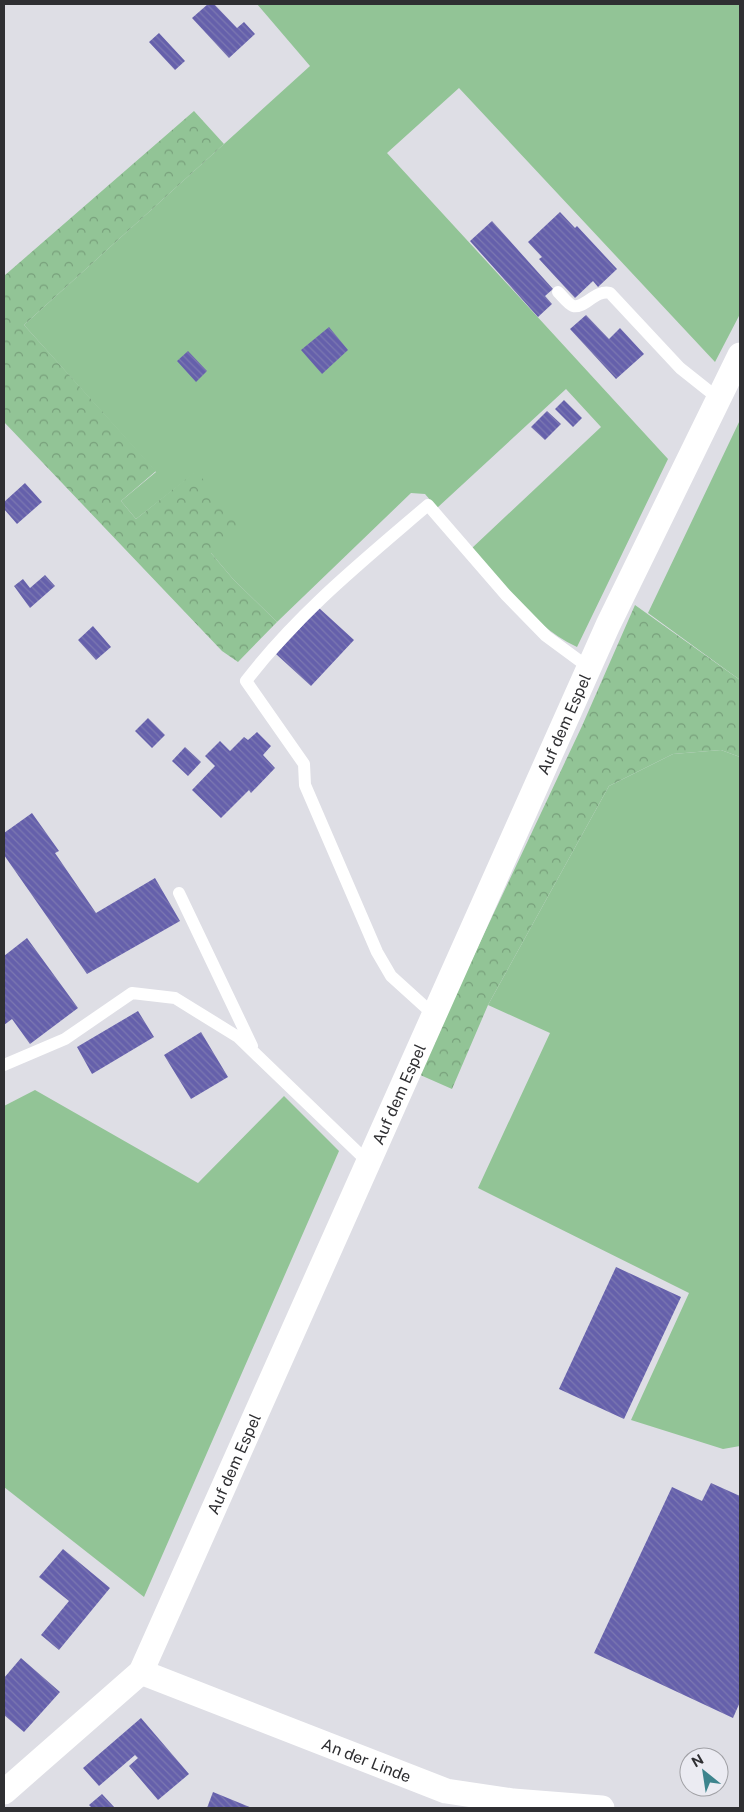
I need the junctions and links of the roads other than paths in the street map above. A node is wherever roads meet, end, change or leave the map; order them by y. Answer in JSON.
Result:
{"nodes":[{"id":1,"x":558,"y":292,"type":"dead end"},
{"id":2,"x":740,"y":355,"type":"edge"},
{"id":3,"x":719,"y":399,"type":"junction"},
{"id":4,"x":588,"y":668,"type":"junction"},
{"id":5,"x":180,"y":893,"type":"dead end"},
{"id":6,"x":434,"y":1015,"type":"junction"},
{"id":7,"x":255,"y":1053,"type":"junction"},
{"id":8,"x":4,"y":1065,"type":"edge"},
{"id":9,"x":368,"y":1162,"type":"junction"},
{"id":10,"x":141,"y":1672,"type":"junction"},
{"id":11,"x":4,"y":1792,"type":"edge"},
{"id":12,"x":602,"y":1808,"type":"edge"}],
"edges":[{"from":1,"to":3,"type":"lane"},
{"from":2,"to":3,"type":"street","name":"Auf dem Espel"},
{"from":3,"to":4,"type":"street","name":"Auf dem Espel"},
{"from":4,"to":6,"type":"street","name":"Auf dem Espel"},
{"from":4,"to":6,"type":"lane"},
{"from":5,"to":7,"type":"lane"},
{"from":6,"to":9,"type":"street","name":"Auf dem Espel"},
{"from":7,"to":8,"type":"lane"},
{"from":7,"to":9,"type":"lane"},
{"from":9,"to":10,"type":"street","name":"Auf dem Espel"},
{"from":10,"to":11,"type":"street","name":"Auf dem Espel"},
{"from":10,"to":12,"type":"street","name":"An der Linde"}]}
